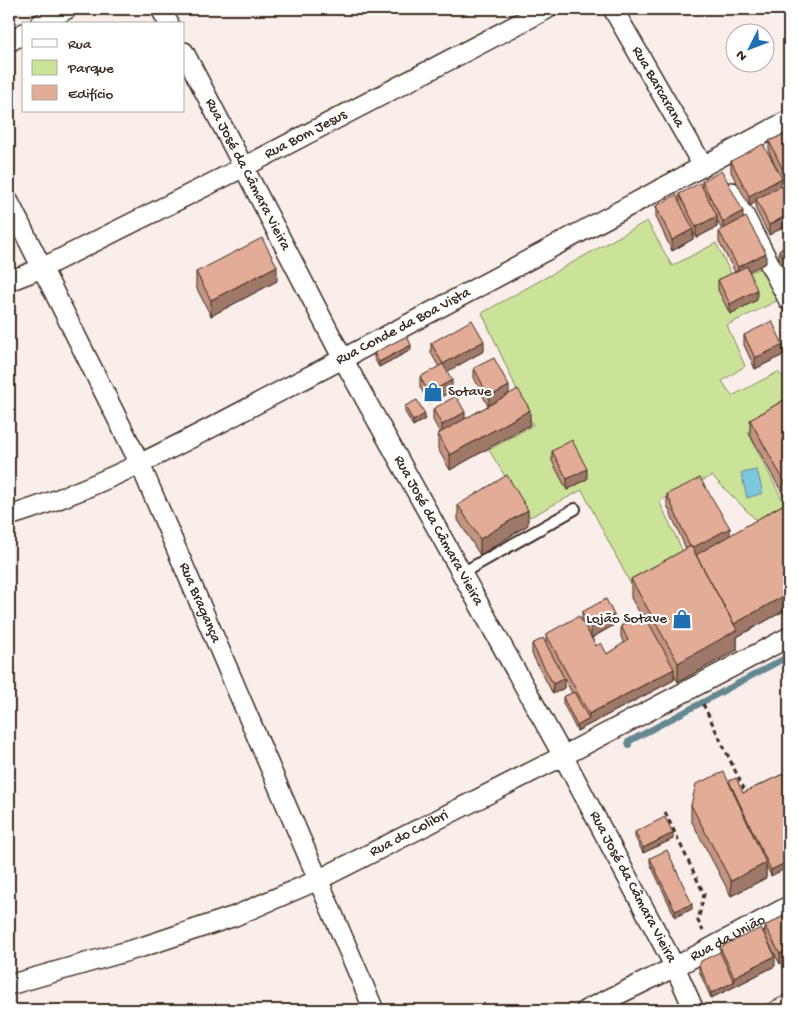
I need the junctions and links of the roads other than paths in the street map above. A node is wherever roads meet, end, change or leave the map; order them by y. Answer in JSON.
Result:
{"nodes":[{"id":1,"x":67,"y":9,"type":"edge"},
{"id":2,"x":161,"y":9,"type":"edge"},
{"id":3,"x":547,"y":9,"type":"edge"},
{"id":4,"x":613,"y":9,"type":"edge"},
{"id":5,"x":44,"y":22,"type":"edge"},
{"id":6,"x":168,"y":22,"type":"edge"},
{"id":7,"x":22,"y":34,"type":"edge"},
{"id":8,"x":9,"y":42,"type":"edge"},
{"id":9,"x":185,"y":54,"type":"edge"},
{"id":10,"x":789,"y":120,"type":"edge"},
{"id":11,"x":709,"y":163,"type":"junction"},
{"id":12,"x":244,"y":167,"type":"junction"},
{"id":13,"x":9,"y":202,"type":"edge"},
{"id":14,"x":40,"y":269,"type":"junction"},
{"id":15,"x":9,"y":281,"type":"edge"},
{"id":16,"x":789,"y":301,"type":"edge"},
{"id":17,"x":342,"y":359,"type":"junction"},
{"id":18,"x":140,"y":464,"type":"junction"},
{"id":19,"x":575,"y":509,"type":"dead end"},
{"id":20,"x":9,"y":516,"type":"edge"},
{"id":21,"x":462,"y":573,"type":"junction"},
{"id":22,"x":789,"y":637,"type":"edge"},
{"id":23,"x":563,"y":756,"type":"junction"},
{"id":24,"x":318,"y":880,"type":"junction"},
{"id":25,"x":789,"y":906,"type":"edge"},
{"id":26,"x":675,"y":967,"type":"junction"},
{"id":27,"x":9,"y":985,"type":"edge"},
{"id":28,"x":374,"y":1010,"type":"edge"},
{"id":29,"x":586,"y":1010,"type":"edge"},
{"id":30,"x":694,"y":1010,"type":"edge"}],
"edges":[{"from":1,"to":5,"type":"street"},
{"from":2,"to":6,"type":"street"},
{"from":3,"to":12,"type":"street","name":"Rua Bom Jesus"},
{"from":4,"to":11,"type":"street","name":"Rua Barcarana"},
{"from":7,"to":8,"type":"street"},
{"from":9,"to":12,"type":"street","name":"Rua José da Câmara Vieira"},
{"from":10,"to":11,"type":"street","name":"Rua Conde da Boa Vista"},
{"from":11,"to":16,"type":"street","name":"Rua Barcarana"},
{"from":11,"to":17,"type":"street","name":"Rua Conde da Boa Vista"},
{"from":12,"to":14,"type":"street","name":"Rua Bom Jesus"},
{"from":12,"to":17,"type":"street","name":"Rua José da Câmara Vieira"},
{"from":13,"to":14,"type":"street","name":"Rua Bragança"},
{"from":14,"to":15,"type":"street","name":"Rua Bom Jesus"},
{"from":14,"to":18,"type":"street","name":"Rua Bragança"},
{"from":17,"to":18,"type":"street","name":"Rua Conde da Boa Vista"},
{"from":17,"to":21,"type":"street","name":"Rua José da Câmara Vieira"},
{"from":18,"to":20,"type":"street","name":"Rua Conde da Boa Vista"},
{"from":18,"to":24,"type":"street","name":"Rua Bragança"},
{"from":19,"to":21,"type":"lane"},
{"from":21,"to":23,"type":"street","name":"Rua José da Câmara Vieira"},
{"from":22,"to":23,"type":"street","name":"Rua do Colibri"},
{"from":23,"to":24,"type":"street","name":"Rua do Colibri"},
{"from":23,"to":26,"type":"street","name":"Rua José da Câmara Vieira"},
{"from":24,"to":27,"type":"street","name":"Rua do Colibri"},
{"from":24,"to":28,"type":"street","name":"Rua Bragança"},
{"from":25,"to":26,"type":"street","name":"Rua da União"},
{"from":26,"to":29,"type":"street","name":"Rua da União"},
{"from":26,"to":30,"type":"street","name":"Rua José da Câmara Vieira"}]}
